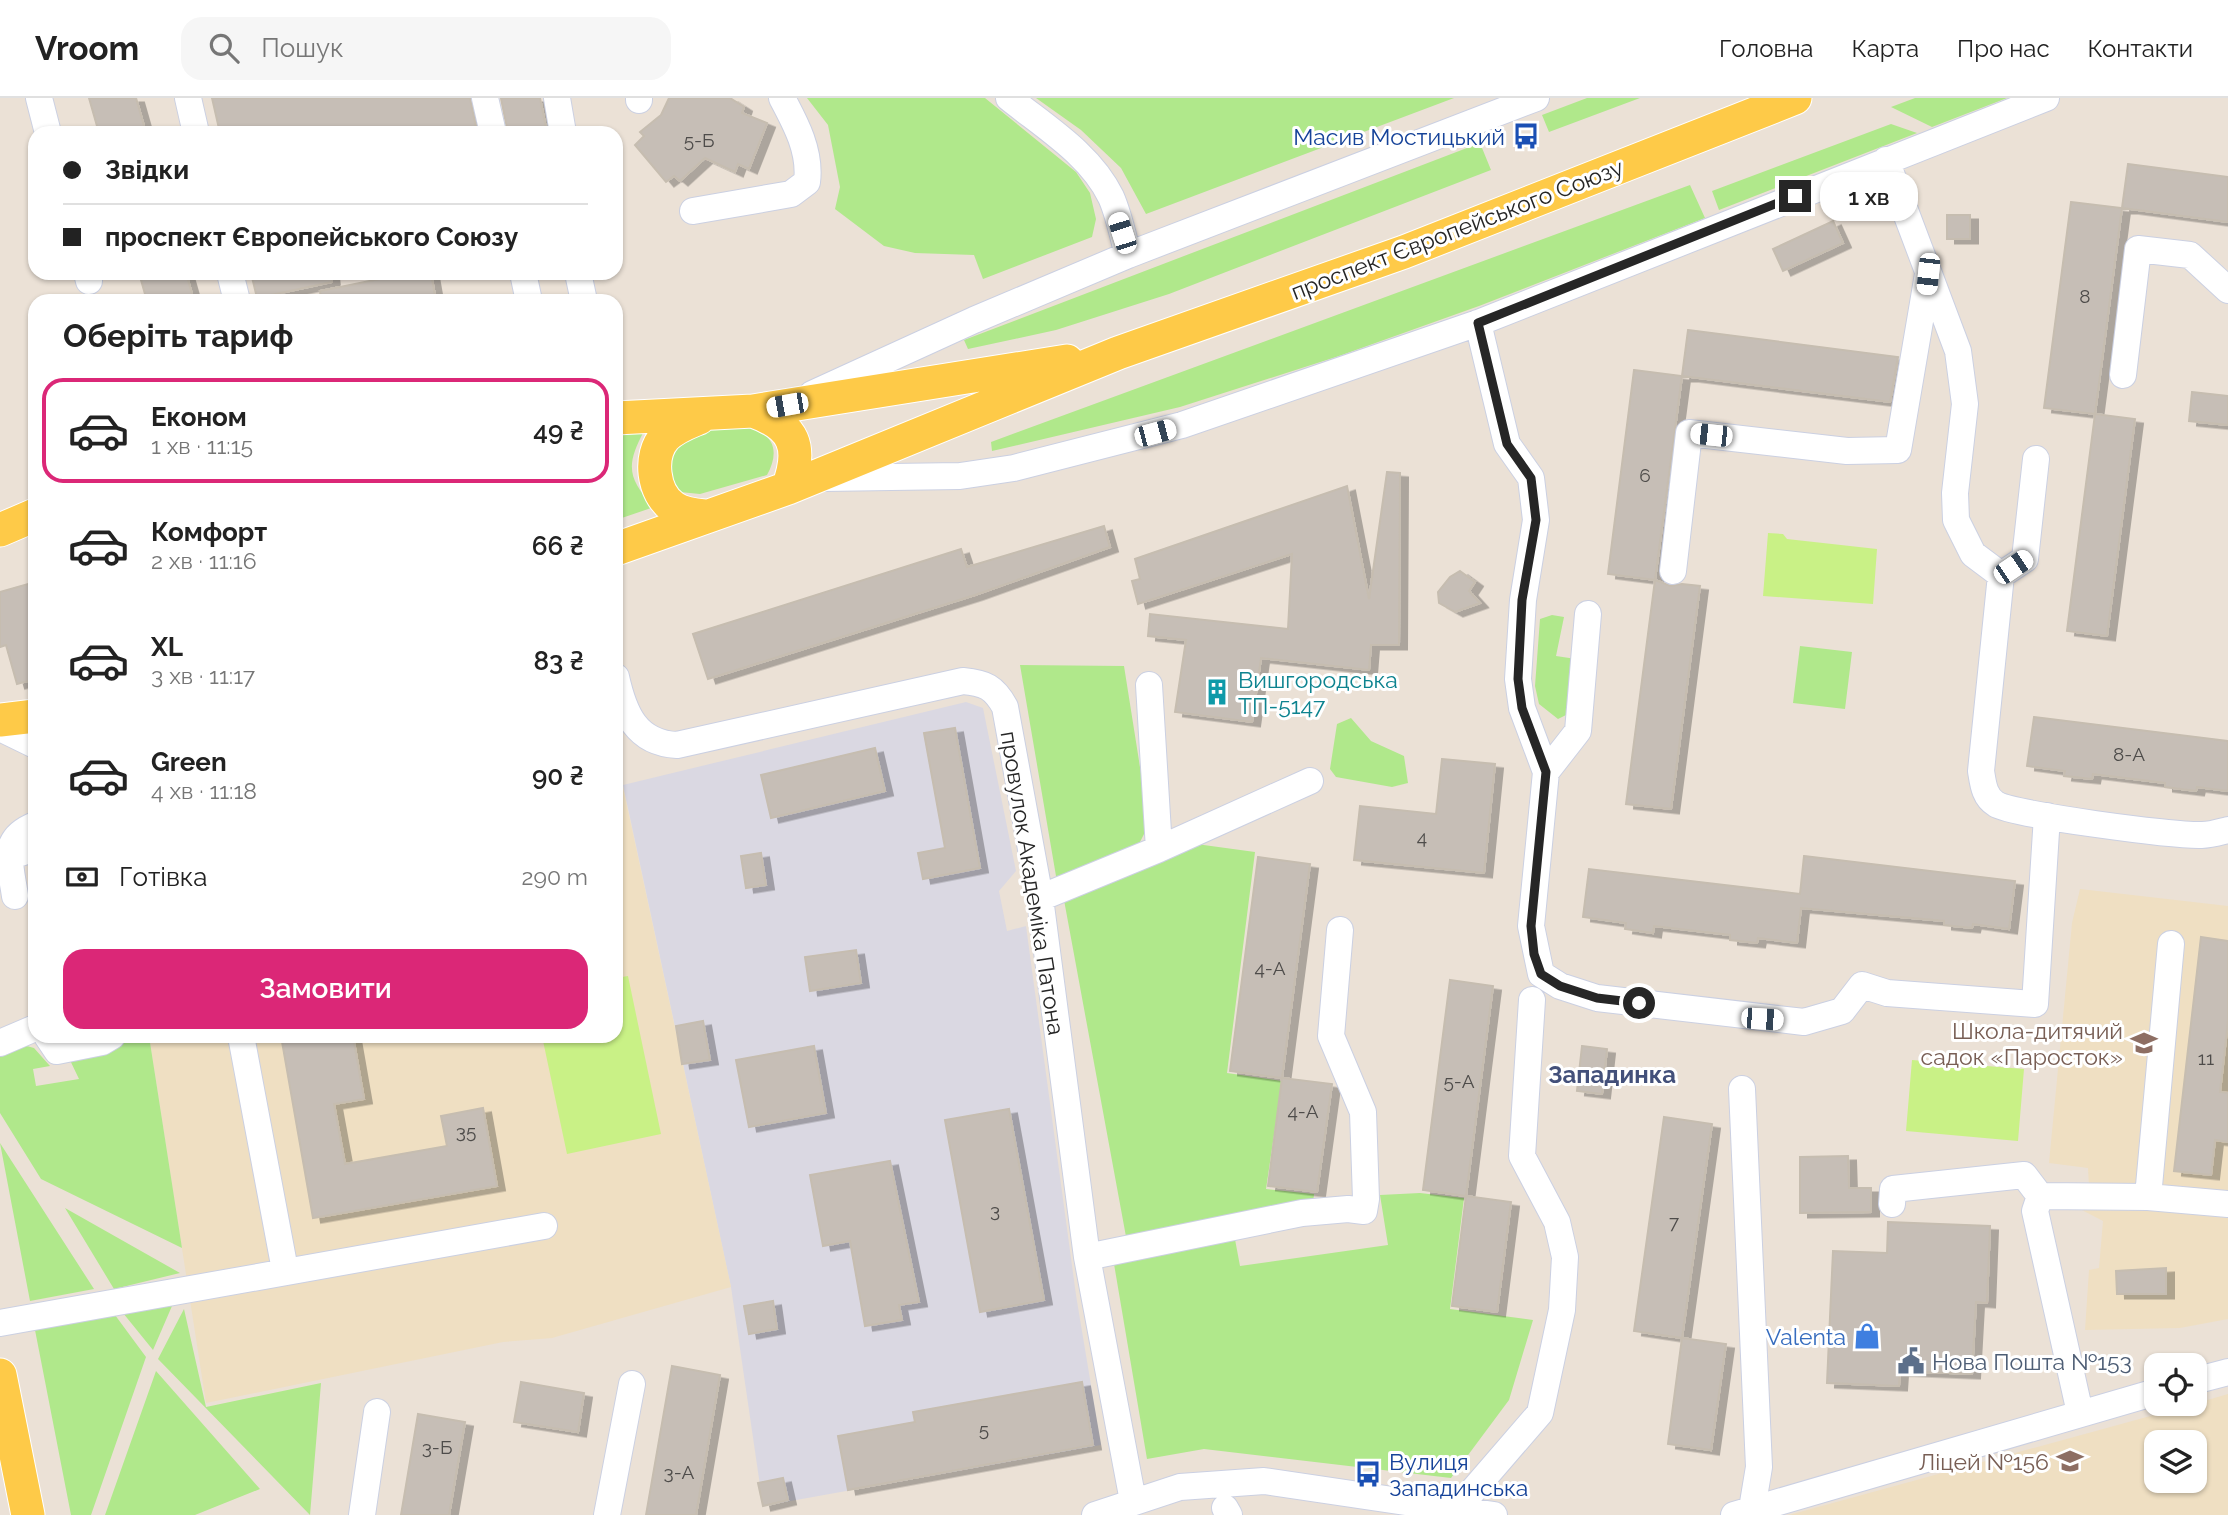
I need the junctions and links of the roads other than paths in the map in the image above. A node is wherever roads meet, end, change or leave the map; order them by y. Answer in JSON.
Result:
{"nodes":[{"id":1,"x":38,"y":98,"type":"edge"},
{"id":2,"x":188,"y":98,"type":"edge"},
{"id":3,"x":485,"y":98,"type":"edge"},
{"id":4,"x":557,"y":98,"type":"edge"},
{"id":5,"x":782,"y":98,"type":"edge"},
{"id":6,"x":1009,"y":98,"type":"edge"},
{"id":7,"x":1536,"y":98,"type":"edge"},
{"id":8,"x":1795,"y":98,"type":"edge"},
{"id":9,"x":2046,"y":98,"type":"edge"},
{"id":10,"x":46,"y":126,"type":"edge"},
{"id":11,"x":194,"y":126,"type":"edge"},
{"id":12,"x":491,"y":126,"type":"edge"},
{"id":13,"x":562,"y":126,"type":"edge"},
{"id":14,"x":1886,"y":160,"type":"junction"},
{"id":15,"x":693,"y":211,"type":"dead end"},
{"id":16,"x":1128,"y":255,"type":"junction"},
{"id":17,"x":1928,"y":274,"type":"junction"},
{"id":18,"x":2228,"y":290,"type":"edge"},
{"id":19,"x":1478,"y":323,"type":"junction"},
{"id":20,"x":1118,"y":353,"type":"junction"},
{"id":21,"x":2123,"y":375,"type":"dead end"},
{"id":22,"x":787,"y":405,"type":"junction"},
{"id":23,"x":753,"y":411,"type":"junction"},
{"id":24,"x":704,"y":415,"type":"junction"},
{"id":25,"x":623,"y":418,"type":"edge"},
{"id":26,"x":2036,"y":459,"type":"dead end"},
{"id":27,"x":801,"y":483,"type":"junction"},
{"id":28,"x":705,"y":516,"type":"junction"},
{"id":29,"x":28,"y":518,"type":"edge"},
{"id":30,"x":0,"y":530,"type":"edge"},
{"id":31,"x":623,"y":546,"type":"edge"},
{"id":32,"x":1673,"y":571,"type":"dead end"},
{"id":33,"x":2001,"y":575,"type":"junction"},
{"id":34,"x":1588,"y":614,"type":"dead end"},
{"id":35,"x":1149,"y":685,"type":"dead end"},
{"id":36,"x":623,"y":704,"type":"edge"},
{"id":37,"x":28,"y":717,"type":"edge"},
{"id":38,"x":0,"y":720,"type":"edge"},
{"id":39,"x":0,"y":728,"type":"edge"},
{"id":40,"x":28,"y":742,"type":"edge"},
{"id":41,"x":1546,"y":772,"type":"junction"},
{"id":42,"x":1310,"y":781,"type":"dead end"},
{"id":43,"x":2047,"y":816,"type":"junction"},
{"id":44,"x":28,"y":828,"type":"edge"},
{"id":45,"x":2228,"y":830,"type":"edge"},
{"id":46,"x":1160,"y":849,"type":"junction"},
{"id":47,"x":28,"y":850,"type":"edge"},
{"id":48,"x":9,"y":857,"type":"junction"},
{"id":49,"x":15,"y":896,"type":"dead end"},
{"id":50,"x":1040,"y":898,"type":"junction"},
{"id":51,"x":1340,"y":930,"type":"dead end"},
{"id":52,"x":2171,"y":944,"type":"dead end"},
{"id":53,"x":1532,"y":1000,"type":"dead end"},
{"id":54,"x":52,"y":1043,"type":"edge"},
{"id":55,"x":97,"y":1043,"type":"edge"},
{"id":56,"x":242,"y":1043,"type":"edge"},
{"id":57,"x":1742,"y":1089,"type":"dead end"},
{"id":58,"x":2040,"y":1196,"type":"junction"},
{"id":59,"x":2148,"y":1197,"type":"junction"},
{"id":60,"x":1892,"y":1203,"type":"dead end"},
{"id":61,"x":2228,"y":1204,"type":"edge"},
{"id":62,"x":544,"y":1226,"type":"dead end"},
{"id":63,"x":1087,"y":1257,"type":"junction"},
{"id":64,"x":285,"y":1270,"type":"junction"},
{"id":65,"x":0,"y":1323,"type":"edge"},
{"id":66,"x":2228,"y":1372,"type":"edge"},
{"id":67,"x":0,"y":1375,"type":"edge"},
{"id":68,"x":2207,"y":1378,"type":"edge"},
{"id":69,"x":632,"y":1384,"type":"dead end"},
{"id":70,"x":2144,"y":1395,"type":"edge"},
{"id":71,"x":377,"y":1412,"type":"dead end"},
{"id":72,"x":2080,"y":1413,"type":"junction"},
{"id":73,"x":1133,"y":1501,"type":"junction"},
{"id":74,"x":1458,"y":1508,"type":"junction"},
{"id":75,"x":1743,"y":1512,"type":"edge"},
{"id":76,"x":27,"y":1515,"type":"edge"},
{"id":77,"x":362,"y":1515,"type":"edge"},
{"id":78,"x":607,"y":1515,"type":"edge"},
{"id":79,"x":1095,"y":1515,"type":"edge"},
{"id":80,"x":1494,"y":1515,"type":"edge"}],
"edges":[{"from":1,"to":10,"type":"street"},
{"from":2,"to":11,"type":"street"},
{"from":3,"to":12,"type":"street"},
{"from":4,"to":13,"type":"street"},
{"from":5,"to":15,"type":"street"},
{"from":6,"to":16,"type":"street"},
{"from":7,"to":16,"type":"street","name":"проспект Європейського Союзу"},
{"from":8,"to":20,"type":"main road","name":"проспект Європейського Союзу"},
{"from":9,"to":14,"type":"street","name":"проспект Європейського Союзу"},
{"from":14,"to":17,"type":"street"},
{"from":14,"to":19,"type":"street","name":"проспект Європейського Союзу"},
{"from":16,"to":22,"type":"street","name":"проспект Європейського Союзу"},
{"from":17,"to":32,"type":"street"},
{"from":17,"to":33,"type":"street"},
{"from":18,"to":21,"type":"street"},
{"from":19,"to":27,"type":"street","name":"проспект Європейського Союзу"},
{"from":19,"to":41,"type":"street"},
{"from":20,"to":22,"type":"main road","name":"проспект Європейського Союзу"},
{"from":20,"to":27,"type":"main road","name":"проспект Європейського Союзу"},
{"from":22,"to":23,"type":"main road","name":"проспект Європейського Союзу"},
{"from":23,"to":24,"type":"main road","name":"проспект Європейського Союзу"},
{"from":23,"to":27,"type":"main road"},
{"from":24,"to":25,"type":"main road","name":"проспект Європейського Союзу"},
{"from":24,"to":28,"type":"main road"},
{"from":26,"to":33,"type":"street"},
{"from":27,"to":28,"type":"main road","name":"проспект Європейського Союзу"},
{"from":28,"to":31,"type":"main road","name":"проспект Європейського Союзу"},
{"from":29,"to":30,"type":"main road"},
{"from":33,"to":43,"type":"street"},
{"from":34,"to":41,"type":"street"},
{"from":35,"to":46,"type":"street"},
{"from":36,"to":50,"type":"street","name":"провулок Академіка Патона"},
{"from":37,"to":38,"type":"main road"},
{"from":39,"to":40,"type":"street"},
{"from":41,"to":43,"type":"street"},
{"from":42,"to":46,"type":"street"},
{"from":43,"to":45,"type":"street"},
{"from":44,"to":48,"type":"street"},
{"from":46,"to":50,"type":"street"},
{"from":47,"to":48,"type":"street"},
{"from":48,"to":49,"type":"street"},
{"from":50,"to":63,"type":"street","name":"провулок Академіка Патона"},
{"from":51,"to":63,"type":"street"},
{"from":52,"to":59,"type":"street"},
{"from":53,"to":74,"type":"street"},
{"from":54,"to":55,"type":"street"},
{"from":56,"to":64,"type":"street"},
{"from":57,"to":75,"type":"street"},
{"from":58,"to":59,"type":"street"},
{"from":58,"to":60,"type":"street"},
{"from":58,"to":72,"type":"street"},
{"from":59,"to":61,"type":"street"},
{"from":62,"to":64,"type":"street"},
{"from":63,"to":73,"type":"street","name":"провулок Академіка Патона"},
{"from":64,"to":65,"type":"street"},
{"from":66,"to":68,"type":"street"},
{"from":67,"to":76,"type":"main road"},
{"from":69,"to":78,"type":"street"},
{"from":70,"to":72,"type":"street"},
{"from":71,"to":77,"type":"street"},
{"from":72,"to":75,"type":"street"},
{"from":73,"to":74,"type":"street"},
{"from":73,"to":79,"type":"street"},
{"from":74,"to":80,"type":"street"}]}
